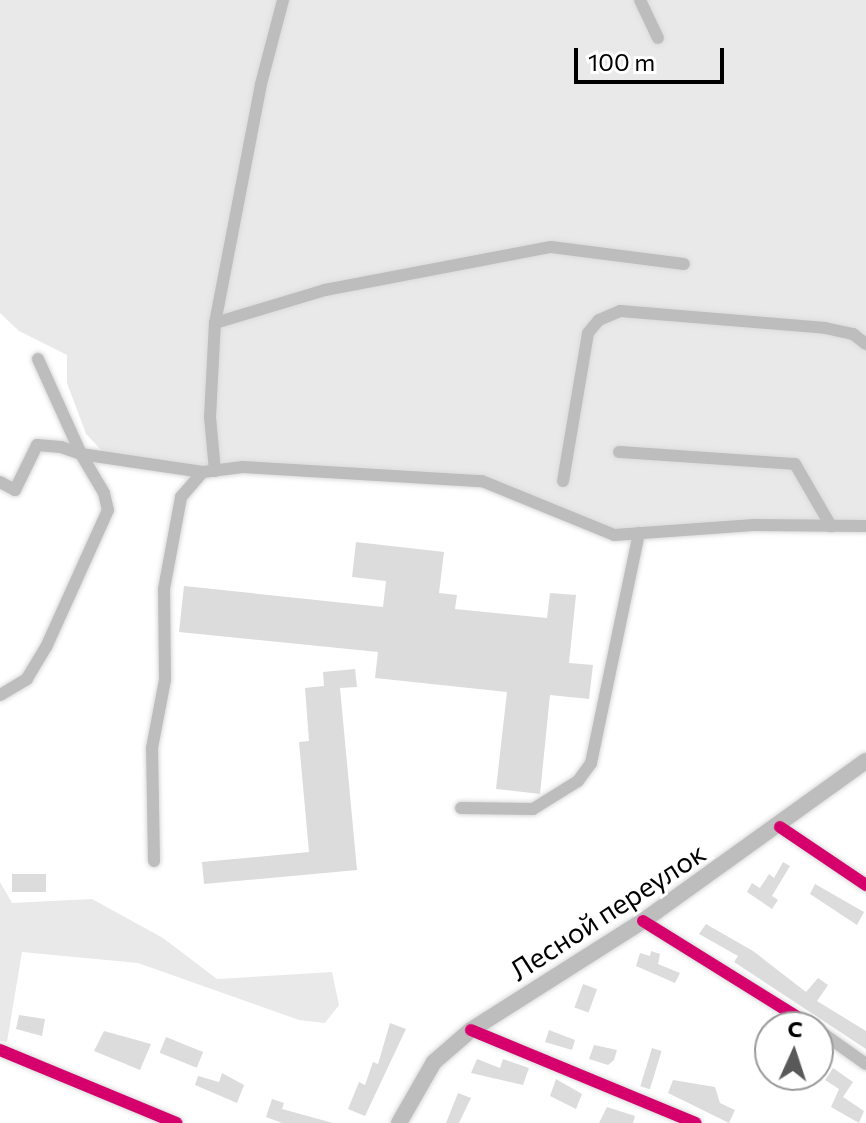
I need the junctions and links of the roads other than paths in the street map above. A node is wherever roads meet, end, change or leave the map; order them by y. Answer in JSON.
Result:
{"nodes":[{"id":1,"x":283,"y":0,"type":"edge"},
{"id":2,"x":640,"y":0,"type":"edge"},
{"id":3,"x":658,"y":38,"type":"dead end"},
{"id":4,"x":684,"y":264,"type":"dead end"},
{"id":5,"x":215,"y":323,"type":"junction"},
{"id":6,"x":866,"y":344,"type":"edge"},
{"id":7,"x":38,"y":359,"type":"dead end"},
{"id":8,"x":619,"y":452,"type":"dead end"},
{"id":9,"x":81,"y":454,"type":"junction"},
{"id":10,"x":209,"y":472,"type":"junction"},
{"id":11,"x":563,"y":481,"type":"dead end"},
{"id":12,"x":0,"y":482,"type":"edge"},
{"id":13,"x":831,"y":526,"type":"junction"},
{"id":14,"x":866,"y":526,"type":"edge"},
{"id":15,"x":639,"y":533,"type":"junction"},
{"id":16,"x":0,"y":695,"type":"edge"},
{"id":17,"x":866,"y":761,"type":"edge"},
{"id":18,"x":461,"y":808,"type":"dead end"},
{"id":19,"x":780,"y":827,"type":"junction"},
{"id":20,"x":154,"y":861,"type":"dead end"},
{"id":21,"x":866,"y":885,"type":"edge"},
{"id":22,"x":643,"y":921,"type":"junction"},
{"id":23,"x":789,"y":1011,"type":"edge"},
{"id":24,"x":471,"y":1030,"type":"junction"},
{"id":25,"x":834,"y":1041,"type":"edge"},
{"id":26,"x":0,"y":1050,"type":"edge"},
{"id":27,"x":866,"y":1064,"type":"edge"},
{"id":28,"x":176,"y":1123,"type":"edge"},
{"id":29,"x":399,"y":1123,"type":"edge"},
{"id":30,"x":696,"y":1123,"type":"edge"}],
"edges":[{"from":1,"to":5,"type":"street"},
{"from":2,"to":3,"type":"street"},
{"from":4,"to":5,"type":"street"},
{"from":5,"to":10,"type":"street"},
{"from":6,"to":11,"type":"street"},
{"from":7,"to":9,"type":"street"},
{"from":8,"to":13,"type":"street"},
{"from":9,"to":10,"type":"street"},
{"from":9,"to":12,"type":"street"},
{"from":9,"to":16,"type":"street"},
{"from":10,"to":15,"type":"street"},
{"from":10,"to":20,"type":"street"},
{"from":13,"to":14,"type":"street"},
{"from":13,"to":15,"type":"street"},
{"from":15,"to":18,"type":"street"},
{"from":17,"to":19,"type":"main road","name":"Лесной переулок"},
{"from":19,"to":21,"type":"street"},
{"from":19,"to":22,"type":"main road","name":"Лесной переулок"},
{"from":22,"to":23,"type":"street"},
{"from":22,"to":24,"type":"main road","name":"Лесной переулок"},
{"from":24,"to":29,"type":"main road","name":"Лесной переулок"},
{"from":24,"to":30,"type":"street"},
{"from":25,"to":27,"type":"street"},
{"from":26,"to":28,"type":"street"}]}
